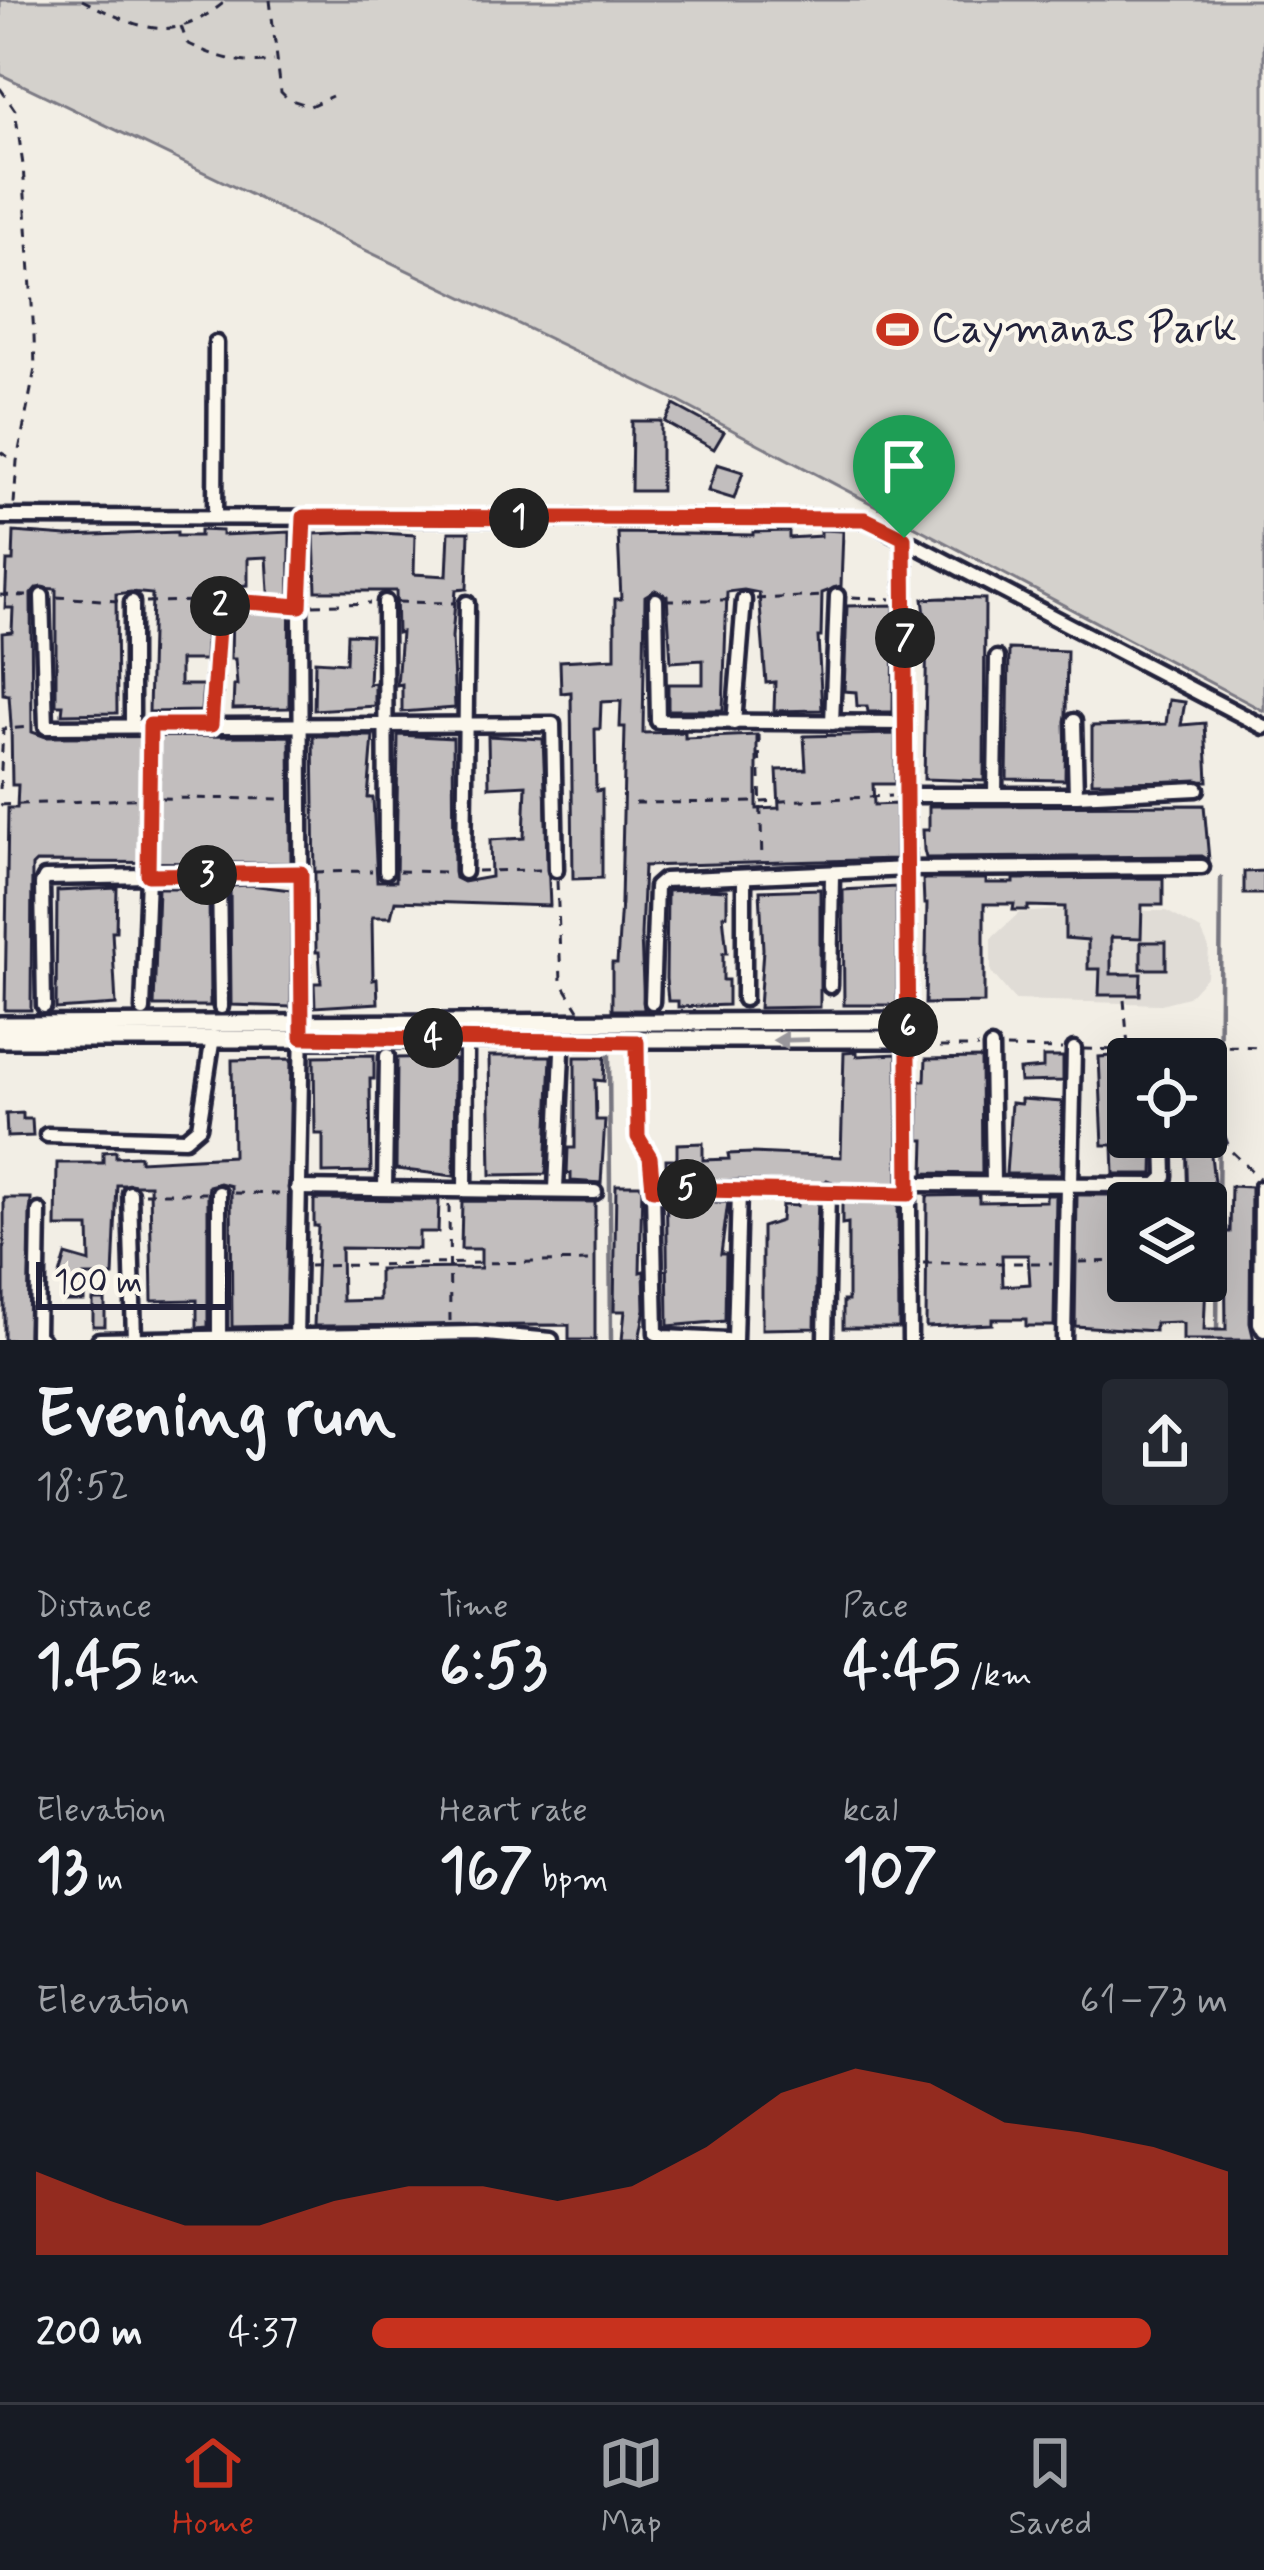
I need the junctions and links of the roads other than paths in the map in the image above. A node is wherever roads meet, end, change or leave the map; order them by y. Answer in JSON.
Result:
{"nodes":[{"id":1,"x":216,"y":343,"type":"dead end"},
{"id":2,"x":6,"y":517,"type":"edge"},
{"id":3,"x":214,"y":517,"type":"junction"},
{"id":4,"x":304,"y":517,"type":"junction"},
{"id":5,"x":904,"y":538,"type":"junction"},
{"id":6,"x":42,"y":596,"type":"road end"},
{"id":7,"x":837,"y":596,"type":"road end"},
{"id":8,"x":220,"y":600,"type":"road end"},
{"id":9,"x":656,"y":600,"type":"road end"},
{"id":10,"x":744,"y":600,"type":"road end"},
{"id":11,"x":132,"y":602,"type":"road end"},
{"id":12,"x":385,"y":602,"type":"dead end"},
{"id":13,"x":467,"y":603,"type":"dead end"},
{"id":14,"x":997,"y":658,"type":"dead end"},
{"id":15,"x":1074,"y":721,"type":"dead end"},
{"id":16,"x":384,"y":722,"type":"junction"},
{"id":17,"x":465,"y":722,"type":"junction"},
{"id":18,"x":734,"y":723,"type":"junction"},
{"id":19,"x":832,"y":723,"type":"junction"},
{"id":20,"x":905,"y":723,"type":"junction"},
{"id":21,"x":301,"y":724,"type":"junction"},
{"id":22,"x":211,"y":725,"type":"junction"},
{"id":23,"x":132,"y":726,"type":"junction"},
{"id":24,"x":1264,"y":727,"type":"edge"},
{"id":25,"x":1197,"y":789,"type":"dead end"},
{"id":26,"x":995,"y":793,"type":"junction"},
{"id":27,"x":906,"y":795,"type":"junction"},
{"id":28,"x":1076,"y":795,"type":"junction"},
{"id":29,"x":1202,"y":867,"type":"dead end"},
{"id":30,"x":907,"y":869,"type":"junction"},
{"id":31,"x":556,"y":870,"type":"road end"},
{"id":32,"x":386,"y":871,"type":"road end"},
{"id":33,"x":464,"y":872,"type":"road end"},
{"id":34,"x":301,"y":873,"type":"junction"},
{"id":35,"x":148,"y":875,"type":"junction"},
{"id":36,"x":219,"y":875,"type":"junction"},
{"id":37,"x":832,"y":875,"type":"junction"},
{"id":38,"x":744,"y":878,"type":"junction"},
{"id":39,"x":830,"y":986,"type":"dead end"},
{"id":40,"x":744,"y":998,"type":"dead end"},
{"id":41,"x":652,"y":1002,"type":"dead end"},
{"id":42,"x":44,"y":1006,"type":"dead end"},
{"id":43,"x":221,"y":1006,"type":"dead end"},
{"id":44,"x":143,"y":1010,"type":"dead end"},
{"id":45,"x":908,"y":1021,"type":"junction"},
{"id":46,"x":0,"y":1024,"type":"edge"},
{"id":47,"x":302,"y":1030,"type":"junction"},
{"id":48,"x":213,"y":1037,"type":"junction"},
{"id":49,"x":0,"y":1039,"type":"edge"},
{"id":50,"x":908,"y":1039,"type":"junction"},
{"id":51,"x":992,"y":1047,"type":"dead end"},
{"id":52,"x":1074,"y":1049,"type":"dead end"},
{"id":53,"x":466,"y":1052,"type":"dead end"},
{"id":54,"x":562,"y":1052,"type":"dead end"},
{"id":55,"x":387,"y":1056,"type":"dead end"},
{"id":56,"x":47,"y":1135,"type":"dead end"},
{"id":57,"x":1165,"y":1158,"type":"edge"},
{"id":58,"x":993,"y":1184,"type":"junction"},
{"id":59,"x":1069,"y":1184,"type":"junction"},
{"id":60,"x":297,"y":1188,"type":"junction"},
{"id":61,"x":385,"y":1188,"type":"junction"},
{"id":62,"x":1261,"y":1188,"type":"road end"},
{"id":63,"x":556,"y":1189,"type":"junction"},
{"id":64,"x":653,"y":1189,"type":"road end"},
{"id":65,"x":909,"y":1189,"type":"junction"},
{"id":66,"x":465,"y":1190,"type":"junction"},
{"id":67,"x":739,"y":1190,"type":"road end"},
{"id":68,"x":828,"y":1190,"type":"road end"},
{"id":69,"x":595,"y":1192,"type":"dead end"},
{"id":70,"x":130,"y":1193,"type":"dead end"},
{"id":71,"x":219,"y":1193,"type":"dead end"},
{"id":72,"x":39,"y":1211,"type":"dead end"},
{"id":73,"x":1264,"y":1330,"type":"edge"},
{"id":74,"x":477,"y":1337,"type":"edge"},
{"id":75,"x":296,"y":1338,"type":"edge"},
{"id":76,"x":385,"y":1338,"type":"edge"},
{"id":77,"x":219,"y":1339,"type":"edge"},
{"id":78,"x":42,"y":1340,"type":"edge"},
{"id":79,"x":99,"y":1340,"type":"edge"},
{"id":80,"x":134,"y":1340,"type":"edge"},
{"id":81,"x":551,"y":1340,"type":"edge"},
{"id":82,"x":731,"y":1340,"type":"edge"},
{"id":83,"x":824,"y":1340,"type":"edge"},
{"id":84,"x":910,"y":1340,"type":"edge"},
{"id":85,"x":1064,"y":1340,"type":"edge"}],
"edges":[{"from":1,"to":3,"type":"street"},
{"from":2,"to":3,"type":"street"},
{"from":3,"to":4,"type":"street"},
{"from":4,"to":5,"type":"street"},
{"from":4,"to":21,"type":"street"},
{"from":5,"to":20,"type":"street"},
{"from":5,"to":24,"type":"street"},
{"from":6,"to":23,"type":"street"},
{"from":7,"to":19,"type":"street"},
{"from":8,"to":22,"type":"street"},
{"from":9,"to":18,"type":"street"},
{"from":10,"to":18,"type":"street"},
{"from":11,"to":23,"type":"street"},
{"from":12,"to":16,"type":"street"},
{"from":13,"to":17,"type":"street"},
{"from":14,"to":26,"type":"street"},
{"from":15,"to":28,"type":"street"},
{"from":16,"to":17,"type":"street"},
{"from":16,"to":21,"type":"street"},
{"from":16,"to":32,"type":"street"},
{"from":17,"to":31,"type":"street"},
{"from":17,"to":33,"type":"street"},
{"from":18,"to":19,"type":"street"},
{"from":19,"to":20,"type":"street"},
{"from":20,"to":27,"type":"street"},
{"from":21,"to":22,"type":"street"},
{"from":21,"to":34,"type":"street"},
{"from":22,"to":23,"type":"street"},
{"from":25,"to":28,"type":"street"},
{"from":26,"to":27,"type":"street"},
{"from":26,"to":28,"type":"street"},
{"from":27,"to":30,"type":"street"},
{"from":29,"to":30,"type":"street"},
{"from":30,"to":37,"type":"street"},
{"from":30,"to":45,"type":"street"},
{"from":34,"to":36,"type":"street"},
{"from":34,"to":47,"type":"street"},
{"from":35,"to":36,"type":"street"},
{"from":35,"to":42,"type":"street"},
{"from":35,"to":44,"type":"street"},
{"from":36,"to":43,"type":"street"},
{"from":37,"to":38,"type":"street"},
{"from":37,"to":39,"type":"street"},
{"from":38,"to":40,"type":"street"},
{"from":38,"to":41,"type":"street"},
{"from":45,"to":47,"type":"street"},
{"from":45,"to":50,"type":"street"},
{"from":46,"to":47,"type":"street"},
{"from":47,"to":48,"type":"street"},
{"from":50,"to":47,"type":"street","one_way":true},
{"from":47,"to":60,"type":"street"},
{"from":48,"to":49,"type":"street"},
{"from":48,"to":56,"type":"street"},
{"from":50,"to":65,"type":"street"},
{"from":51,"to":58,"type":"street"},
{"from":52,"to":59,"type":"street"},
{"from":53,"to":66,"type":"street"},
{"from":54,"to":63,"type":"street"},
{"from":55,"to":61,"type":"street"},
{"from":57,"to":59,"type":"street"},
{"from":58,"to":59,"type":"street"},
{"from":58,"to":65,"type":"street"},
{"from":59,"to":85,"type":"street"},
{"from":60,"to":61,"type":"street"},
{"from":60,"to":75,"type":"street"},
{"from":61,"to":66,"type":"street"},
{"from":62,"to":73,"type":"street"},
{"from":63,"to":66,"type":"street"},
{"from":63,"to":69,"type":"street"},
{"from":64,"to":82,"type":"street"},
{"from":65,"to":84,"type":"street"},
{"from":67,"to":82,"type":"street"},
{"from":68,"to":83,"type":"street"},
{"from":70,"to":80,"type":"street"},
{"from":71,"to":77,"type":"street"},
{"from":72,"to":78,"type":"street"},
{"from":74,"to":76,"type":"street"},
{"from":74,"to":81,"type":"street"},
{"from":75,"to":76,"type":"street"},
{"from":75,"to":77,"type":"street"},
{"from":77,"to":80,"type":"street"},
{"from":79,"to":80,"type":"street"}]}
